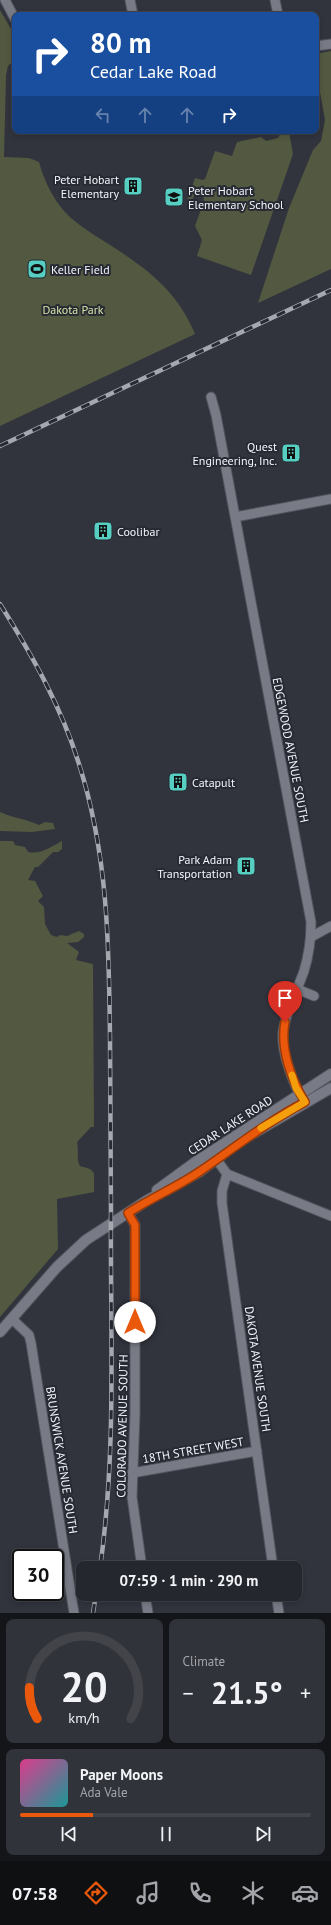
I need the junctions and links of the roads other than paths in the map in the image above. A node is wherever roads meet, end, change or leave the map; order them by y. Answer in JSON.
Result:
{"nodes":[{"id":1,"x":5,"y":0,"type":"edge"},
{"id":2,"x":130,"y":0,"type":"edge"},
{"id":3,"x":275,"y":0,"type":"edge"},
{"id":4,"x":132,"y":12,"type":"edge"},
{"id":5,"x":277,"y":12,"type":"edge"},
{"id":6,"x":12,"y":13,"type":"edge"},
{"id":7,"x":331,"y":44,"type":"edge"},
{"id":8,"x":319,"y":46,"type":"edge"},
{"id":9,"x":210,"y":397,"type":"dead end"},
{"id":10,"x":331,"y":499,"type":"edge"},
{"id":11,"x":235,"y":518,"type":"junction"},
{"id":12,"x":331,"y":926,"type":"edge"},
{"id":13,"x":311,"y":937,"type":"junction"},
{"id":14,"x":297,"y":989,"type":"junction"},
{"id":15,"x":314,"y":996,"type":"dead end"},
{"id":16,"x":331,"y":1074,"type":"edge"},
{"id":17,"x":331,"y":1088,"type":"edge"},
{"id":18,"x":302,"y":1098,"type":"junction"},
{"id":19,"x":214,"y":1155,"type":"junction"},
{"id":20,"x":227,"y":1174,"type":"junction"},
{"id":21,"x":128,"y":1213,"type":"junction"},
{"id":22,"x":331,"y":1216,"type":"edge"},
{"id":23,"x":12,"y":1319,"type":"junction"},
{"id":24,"x":0,"y":1332,"type":"edge"},
{"id":25,"x":257,"y":1451,"type":"junction"},
{"id":26,"x":132,"y":1473,"type":"junction"},
{"id":27,"x":141,"y":1561,"type":"edge"},
{"id":28,"x":272,"y":1561,"type":"edge"},
{"id":29,"x":146,"y":1601,"type":"edge"},
{"id":30,"x":277,"y":1601,"type":"edge"},
{"id":31,"x":74,"y":1613,"type":"edge"},
{"id":32,"x":148,"y":1613,"type":"edge"},
{"id":33,"x":279,"y":1613,"type":"edge"}],
"edges":[{"from":1,"to":6,"type":"street"},
{"from":2,"to":4,"type":"street"},
{"from":3,"to":5,"type":"street"},
{"from":7,"to":8,"type":"street"},
{"from":9,"to":11,"type":"street","name":"EDGEWOOD AVENUE SOUTH"},
{"from":10,"to":11,"type":"street"},
{"from":11,"to":13,"type":"street","name":"EDGEWOOD AVENUE SOUTH"},
{"from":12,"to":13,"type":"street"},
{"from":13,"to":14,"type":"street","name":"EDGEWOOD AVENUE SOUTH"},
{"from":14,"to":15,"type":"street"},
{"from":14,"to":18,"type":"street","name":"EDGEWOOD AVENUE SOUTH"},
{"from":16,"to":18,"type":"street","name":"CEDAR LAKE ROAD"},
{"from":17,"to":18,"type":"street","name":"CEDAR LAKE ROAD"},
{"from":18,"to":19,"type":"street","name":"CEDAR LAKE ROAD"},
{"from":19,"to":20,"type":"street"},
{"from":19,"to":21,"type":"street","name":"CEDAR LAKE ROAD"},
{"from":20,"to":22,"type":"street"},
{"from":20,"to":25,"type":"street","name":"DAKOTA AVENUE SOUTH"},
{"from":21,"to":23,"type":"street","name":"CEDAR LAKE ROAD"},
{"from":21,"to":26,"type":"street","name":"COLORADO AVENUE SOUTH"},
{"from":23,"to":24,"type":"street","name":"CEDAR LAKE ROAD"},
{"from":23,"to":31,"type":"street","name":"BRUNSWICK AVENUE SOUTH"},
{"from":25,"to":26,"type":"street","name":"18TH STREET WEST"},
{"from":25,"to":28,"type":"street","name":"DAKOTA AVENUE SOUTH"},
{"from":26,"to":27,"type":"street","name":"COLORADO AVENUE SOUTH"},
{"from":29,"to":32,"type":"street"},
{"from":30,"to":33,"type":"street"}]}
